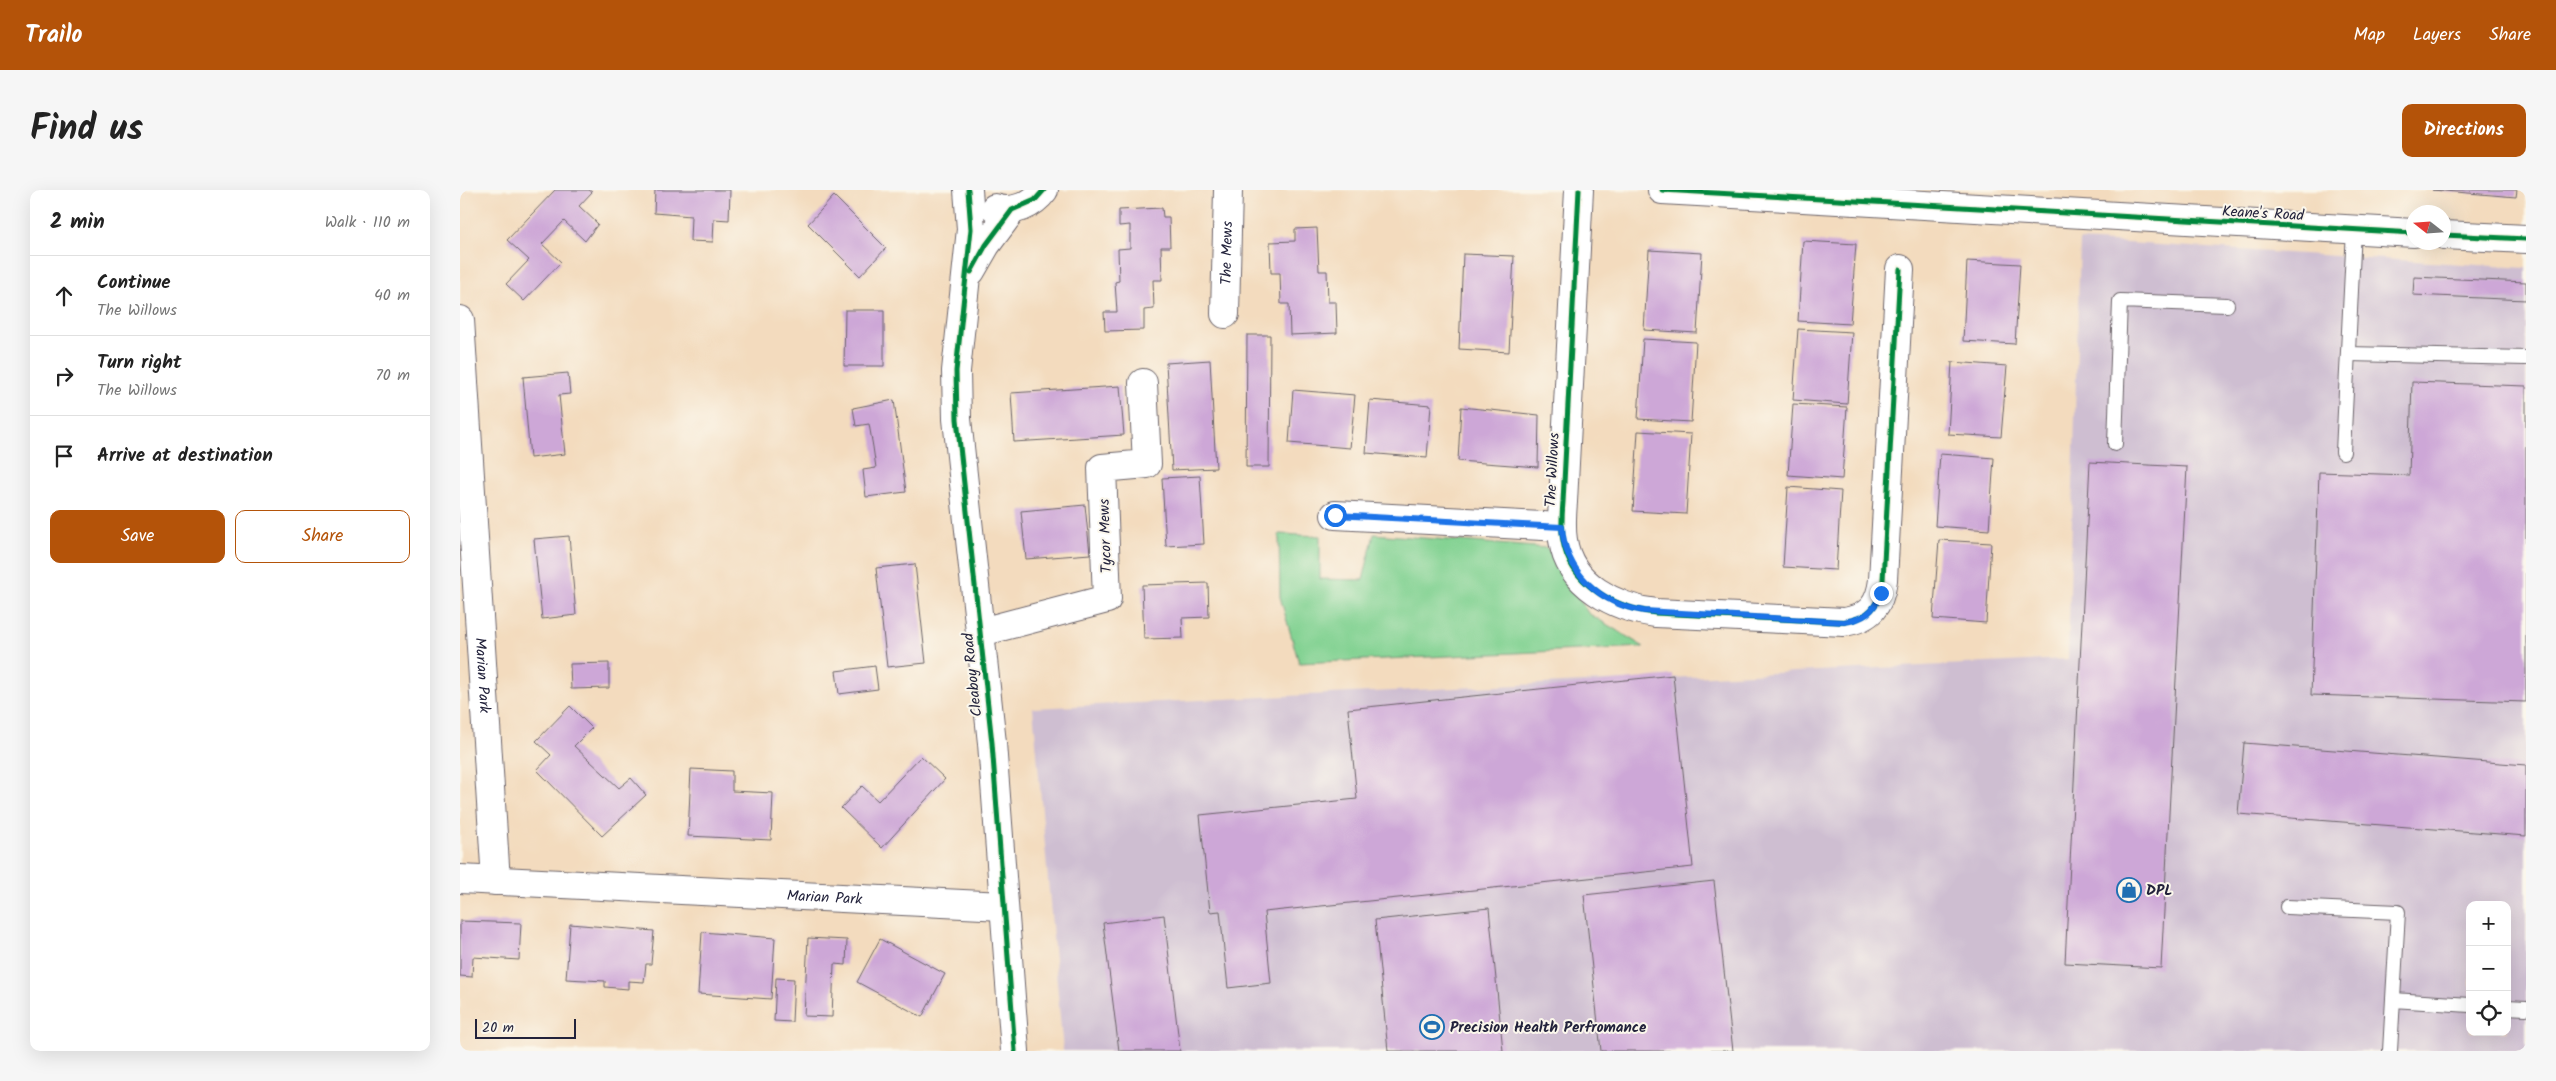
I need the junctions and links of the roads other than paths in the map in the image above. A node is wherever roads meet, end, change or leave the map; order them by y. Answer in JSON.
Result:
{"nodes":[{"id":1,"x":969,"y":190,"type":"edge"},
{"id":2,"x":1228,"y":190,"type":"edge"},
{"id":3,"x":1579,"y":190,"type":"edge"},
{"id":4,"x":1662,"y":190,"type":"edge"},
{"id":5,"x":1045,"y":191,"type":"edge"},
{"id":6,"x":1787,"y":194,"type":"edge"},
{"id":7,"x":1012,"y":210,"type":"junction"},
{"id":8,"x":2354,"y":230,"type":"junction"},
{"id":9,"x":2406,"y":233,"type":"edge"},
{"id":10,"x":2451,"y":235,"type":"edge"},
{"id":11,"x":2526,"y":239,"type":"edge"},
{"id":12,"x":1900,"y":269,"type":"dead end"},
{"id":13,"x":962,"y":296,"type":"junction"},
{"id":14,"x":2227,"y":305,"type":"dead end"},
{"id":15,"x":1225,"y":314,"type":"dead end"},
{"id":16,"x":460,"y":320,"type":"edge"},
{"id":17,"x":2348,"y":354,"type":"junction"},
{"id":18,"x":2526,"y":358,"type":"edge"},
{"id":19,"x":1143,"y":383,"type":"dead end"},
{"id":20,"x":2115,"y":444,"type":"dead end"},
{"id":21,"x":2343,"y":452,"type":"dead end"},
{"id":22,"x":1335,"y":515,"type":"dead end"},
{"id":23,"x":1562,"y":527,"type":"junction"},
{"id":24,"x":981,"y":632,"type":"junction"},
{"id":25,"x":460,"y":879,"type":"edge"},
{"id":26,"x":496,"y":881,"type":"junction"},
{"id":27,"x":1003,"y":906,"type":"junction"},
{"id":28,"x":2287,"y":907,"type":"dead end"},
{"id":29,"x":2394,"y":1000,"type":"junction"},
{"id":30,"x":2466,"y":1005,"type":"edge"},
{"id":31,"x":2511,"y":1007,"type":"edge"},
{"id":32,"x":2526,"y":1008,"type":"edge"},
{"id":33,"x":1015,"y":1051,"type":"edge"},
{"id":34,"x":2390,"y":1051,"type":"edge"}],
"edges":[{"from":1,"to":7,"type":"street"},
{"from":1,"to":13,"type":"street","name":"Cleaboy Road"},
{"from":2,"to":15,"type":"street","name":"The Mews"},
{"from":3,"to":23,"type":"street","name":"The Willows"},
{"from":4,"to":6,"type":"street","name":"Keane's Road"},
{"from":5,"to":7,"type":"street"},
{"from":6,"to":8,"type":"street","name":"Keane's Road"},
{"from":7,"to":13,"type":"street","name":"Cleaboy Road"},
{"from":8,"to":9,"type":"street","name":"Keane's Road"},
{"from":8,"to":17,"type":"lane"},
{"from":10,"to":11,"type":"street"},
{"from":12,"to":23,"type":"street","name":"The Willows"},
{"from":13,"to":24,"type":"street","name":"Cleaboy Road"},
{"from":14,"to":20,"type":"lane"},
{"from":16,"to":26,"type":"street","name":"Marian Park"},
{"from":17,"to":18,"type":"lane"},
{"from":17,"to":21,"type":"lane"},
{"from":19,"to":24,"type":"street","name":"Tycor Mews"},
{"from":22,"to":23,"type":"street","name":"The Willows"},
{"from":24,"to":27,"type":"street","name":"Cleaboy Road"},
{"from":25,"to":26,"type":"street","name":"Marian Park"},
{"from":26,"to":27,"type":"street","name":"Marian Park"},
{"from":27,"to":33,"type":"street","name":"Cleaboy Road"},
{"from":28,"to":29,"type":"lane"},
{"from":29,"to":30,"type":"lane"},
{"from":29,"to":34,"type":"lane"},
{"from":31,"to":32,"type":"lane"}]}
